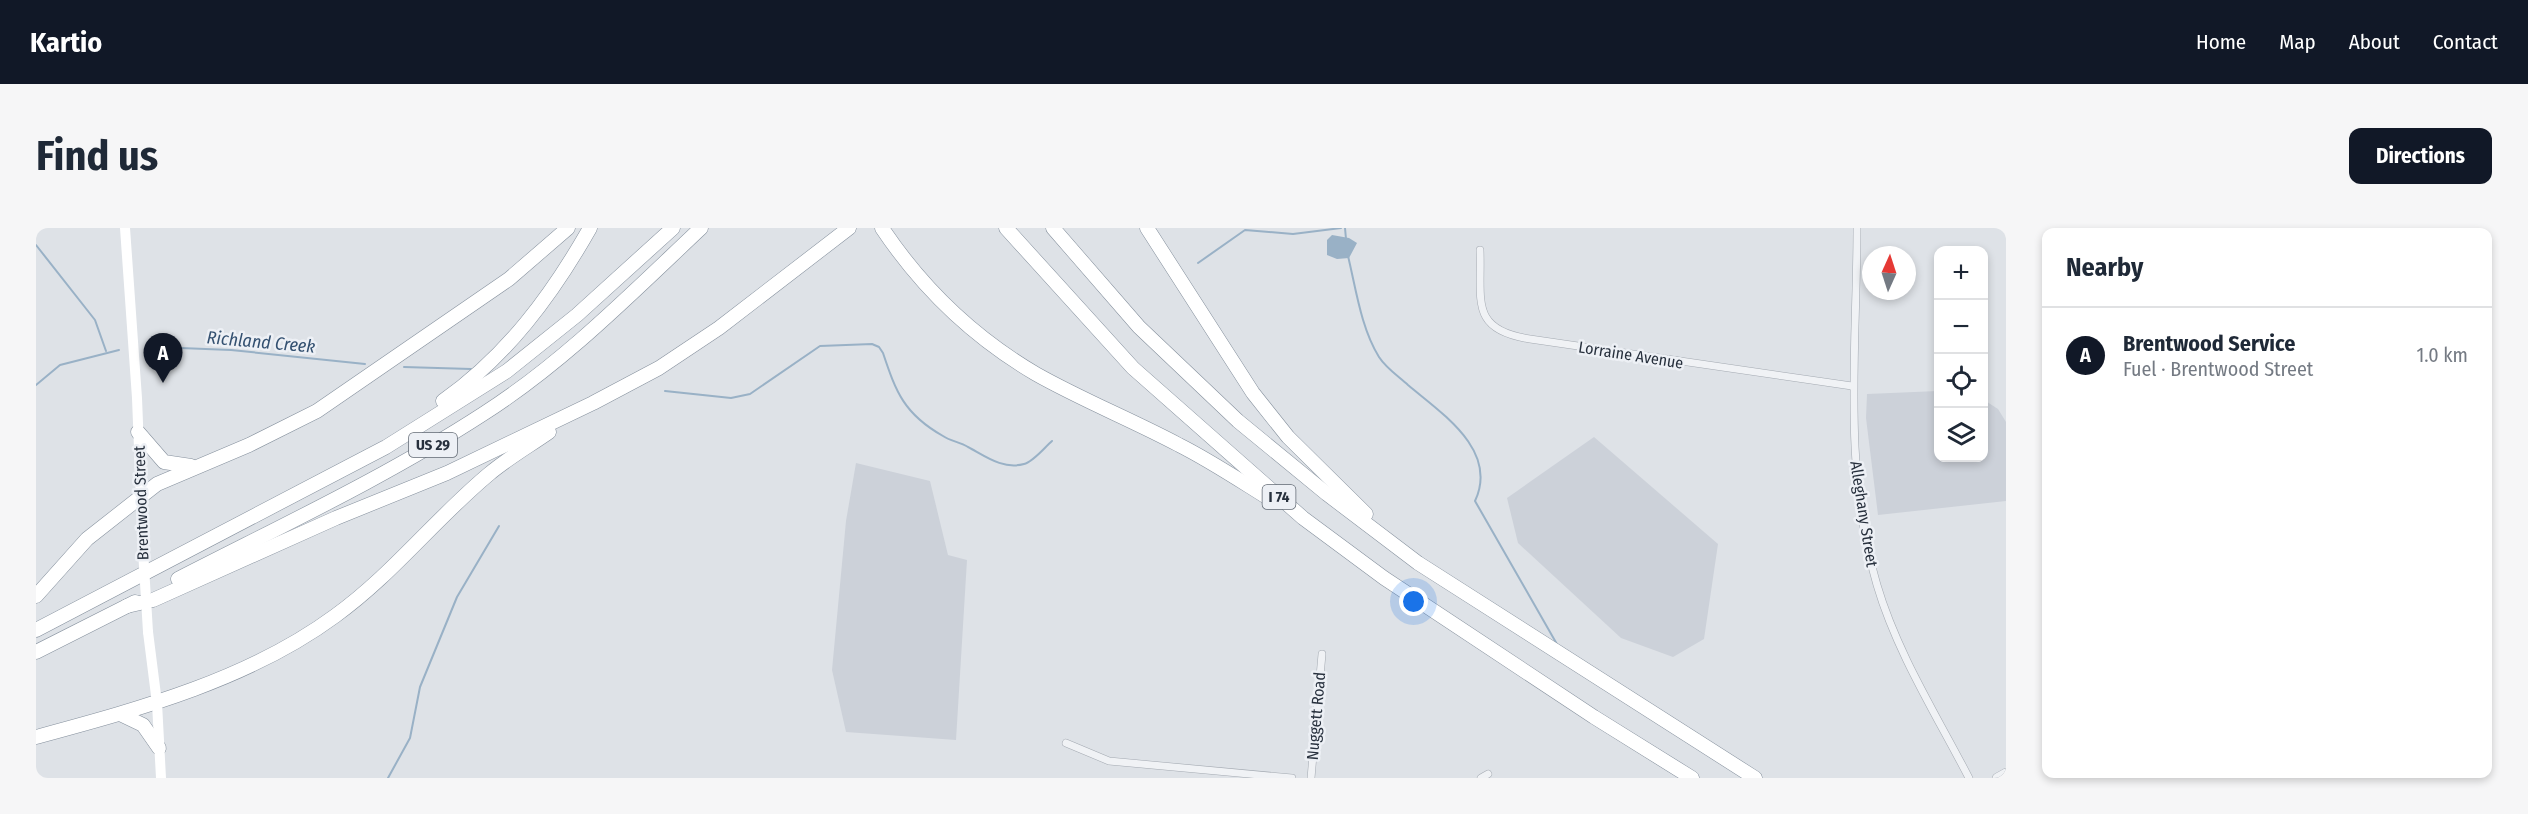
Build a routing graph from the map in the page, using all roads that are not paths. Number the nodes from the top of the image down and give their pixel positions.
1 (125, 228) edge
2 (568, 228) edge
3 (590, 228) edge
4 (673, 228) edge
5 (701, 228) edge
6 (849, 228) edge
7 (882, 228) edge
8 (1006, 228) edge
9 (1053, 228) edge
10 (1147, 228) edge
11 (1857, 228) edge
12 (1480, 250) dead end
13 (1852, 386) junction
14 (593, 403) junction
15 (138, 432) junction
16 (386, 447) junction
17 (196, 466) junction
18 (140, 496) junction
19 (1304, 519) junction
20 (1418, 563) junction
21 (36, 596) edge
22 (127, 606) junction
23 (36, 630) edge
24 (36, 651) edge
25 (1322, 654) dead end
26 (157, 703) junction
27 (120, 714) junction
28 (36, 737) edge
29 (1066, 742) dead end
30 (159, 748) junction
31 (2006, 772) edge
32 (161, 778) edge
33 (1292, 778) edge
34 (1311, 778) edge
35 (1692, 778) edge
36 (1755, 778) edge
37 (1969, 778) edge
38 (1997, 778) edge

1 - 15 main road, Brentwood Street
2 - 17 highway
3 - 16 highway
4 - 16 highway, US 29
5 - 22 highway, US 29
6 - 14 highway
7 - 19 highway
8 - 19 highway, I 74
9 - 20 highway, I 74
10 - 20 highway
11 - 13 street, Alleghany Street
12 - 13 street, Lorraine Avenue
13 - 37 street, Alleghany Street
14 - 22 highway
14 - 26 highway
15 - 17 highway
15 - 18 main road, Brentwood Street
16 - 23 highway, US 29
17 - 18 highway
18 - 21 highway
18 - 26 main road, Brentwood Street, bridge
19 - 35 highway, I 74
20 - 36 highway, I 74
22 - 24 highway, US 29
25 - 34 street, Nuggett Road
26 - 27 highway
26 - 30 main road, Brentwood Street
27 - 28 highway
27 - 30 highway
29 - 33 street
30 - 32 main road, Brentwood Street
31 - 38 street

